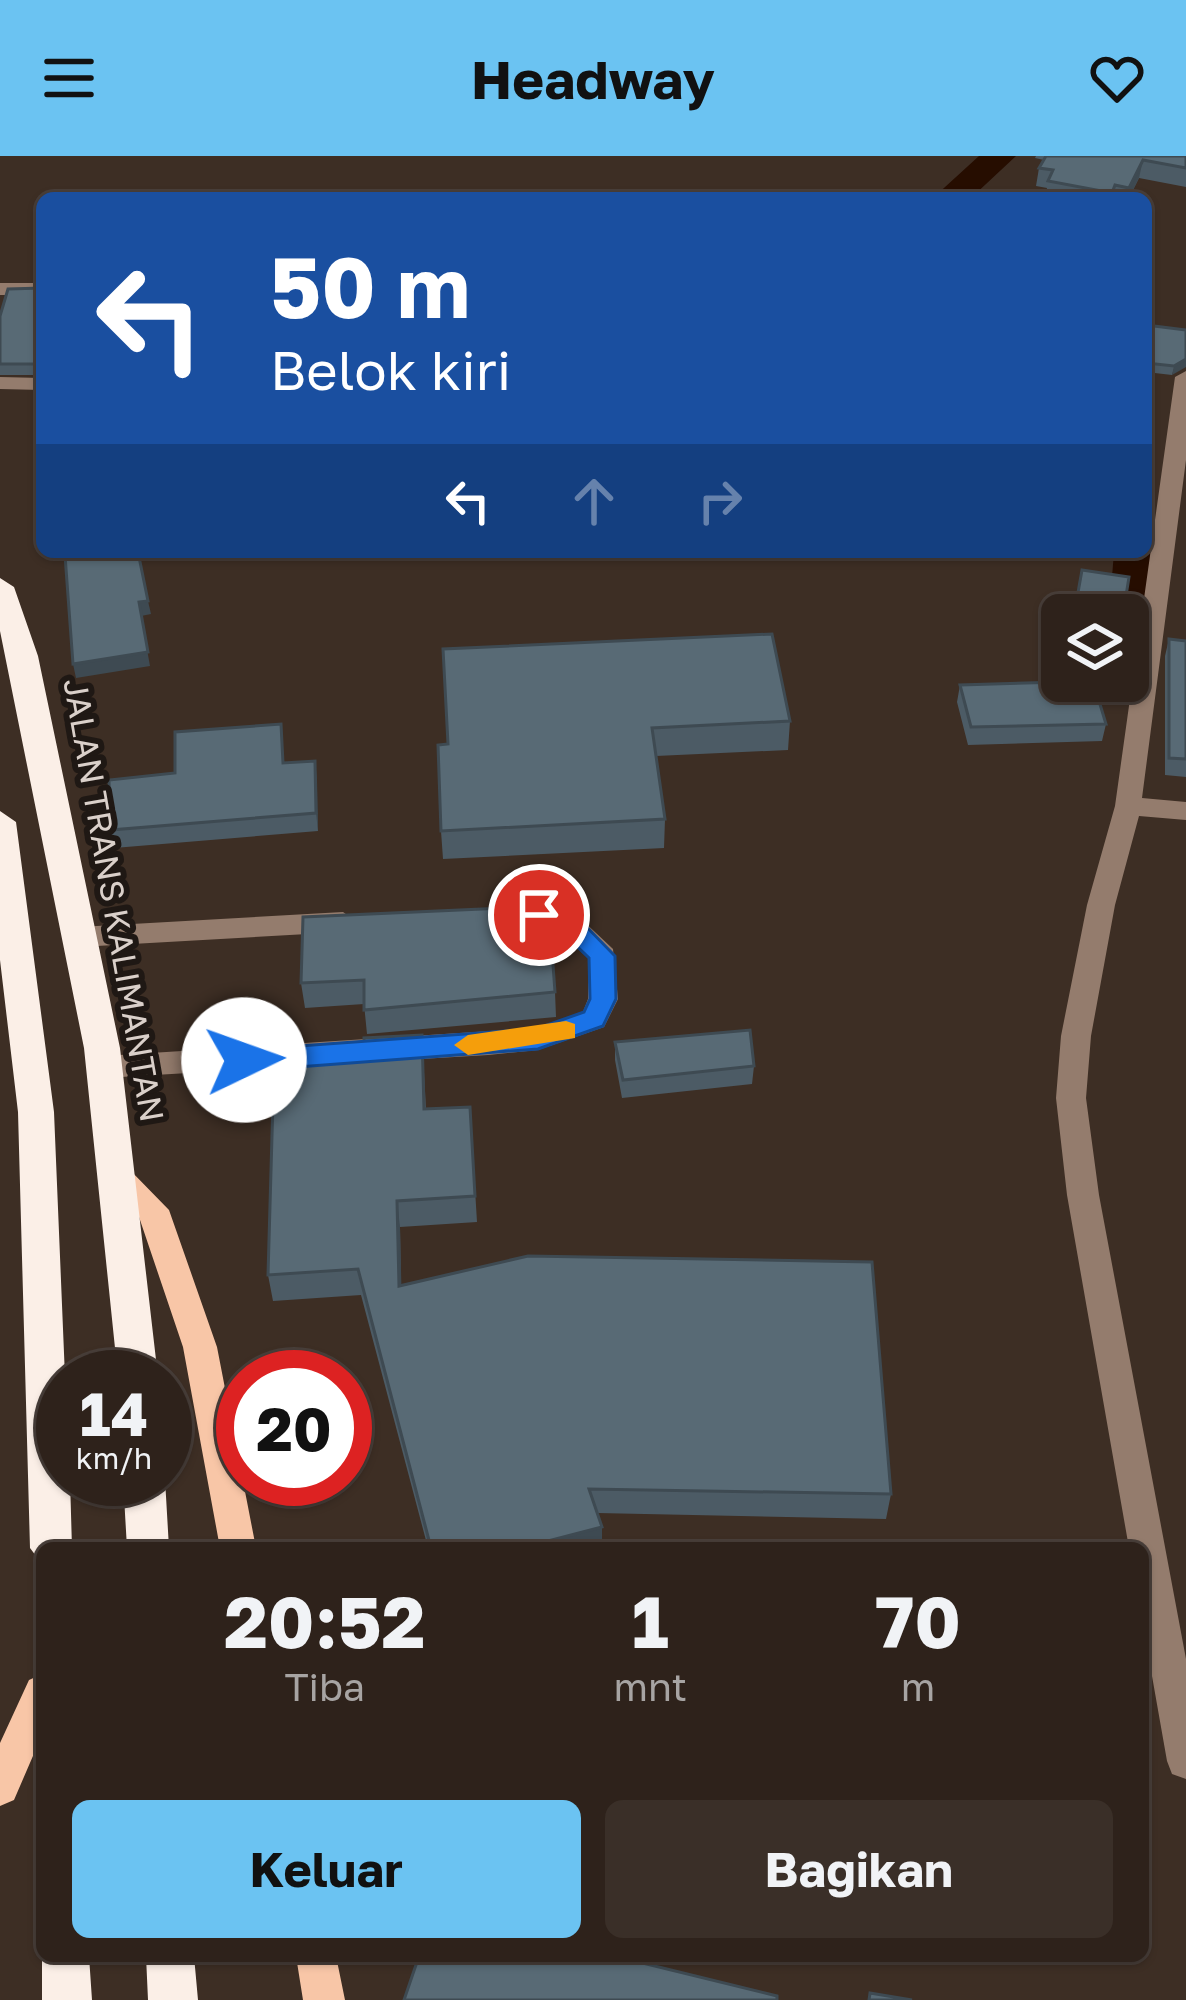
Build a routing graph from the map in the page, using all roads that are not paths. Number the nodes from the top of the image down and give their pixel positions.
1 (36, 289) edge
2 (0, 290) edge
3 (1186, 376) edge
4 (0, 383) edge
5 (36, 384) edge
6 (1152, 554) edge
7 (1152, 558) edge
8 (0, 587) edge
9 (1128, 806) junction
10 (1186, 811) edge
11 (0, 822) edge
12 (476, 913) edge
13 (366, 920) edge
14 (79, 937) junction
15 (104, 1067) junction
16 (117, 1177) junction
17 (136, 1350) edge
18 (146, 1506) edge
19 (51, 1542) edge
20 (148, 1542) edge
21 (237, 1542) edge
22 (1146, 1542) edge
23 (1149, 1558) edge
24 (36, 1706) edge
25 (1186, 1761) edge
26 (0, 1787) edge
27 (65, 1962) edge
28 (170, 1962) edge
29 (317, 1962) edge
30 (67, 2000) edge
31 (172, 2000) edge
32 (324, 2000) edge

1 - 2 street
3 - 6 street
4 - 5 street
7 - 9 street
8 - 14 highway, JALAN TRANS KALIMANTAN
9 - 10 street
9 - 22 street
11 - 19 highway
12 - 15 street
13 - 14 street
14 - 15 highway, JALAN TRANS KALIMANTAN
15 - 16 highway, JALAN TRANS KALIMANTAN
16 - 17 highway, JALAN TRANS KALIMANTAN
16 - 21 main road
18 - 20 highway
23 - 25 street
24 - 26 main road
27 - 30 highway
28 - 31 highway
29 - 32 main road

